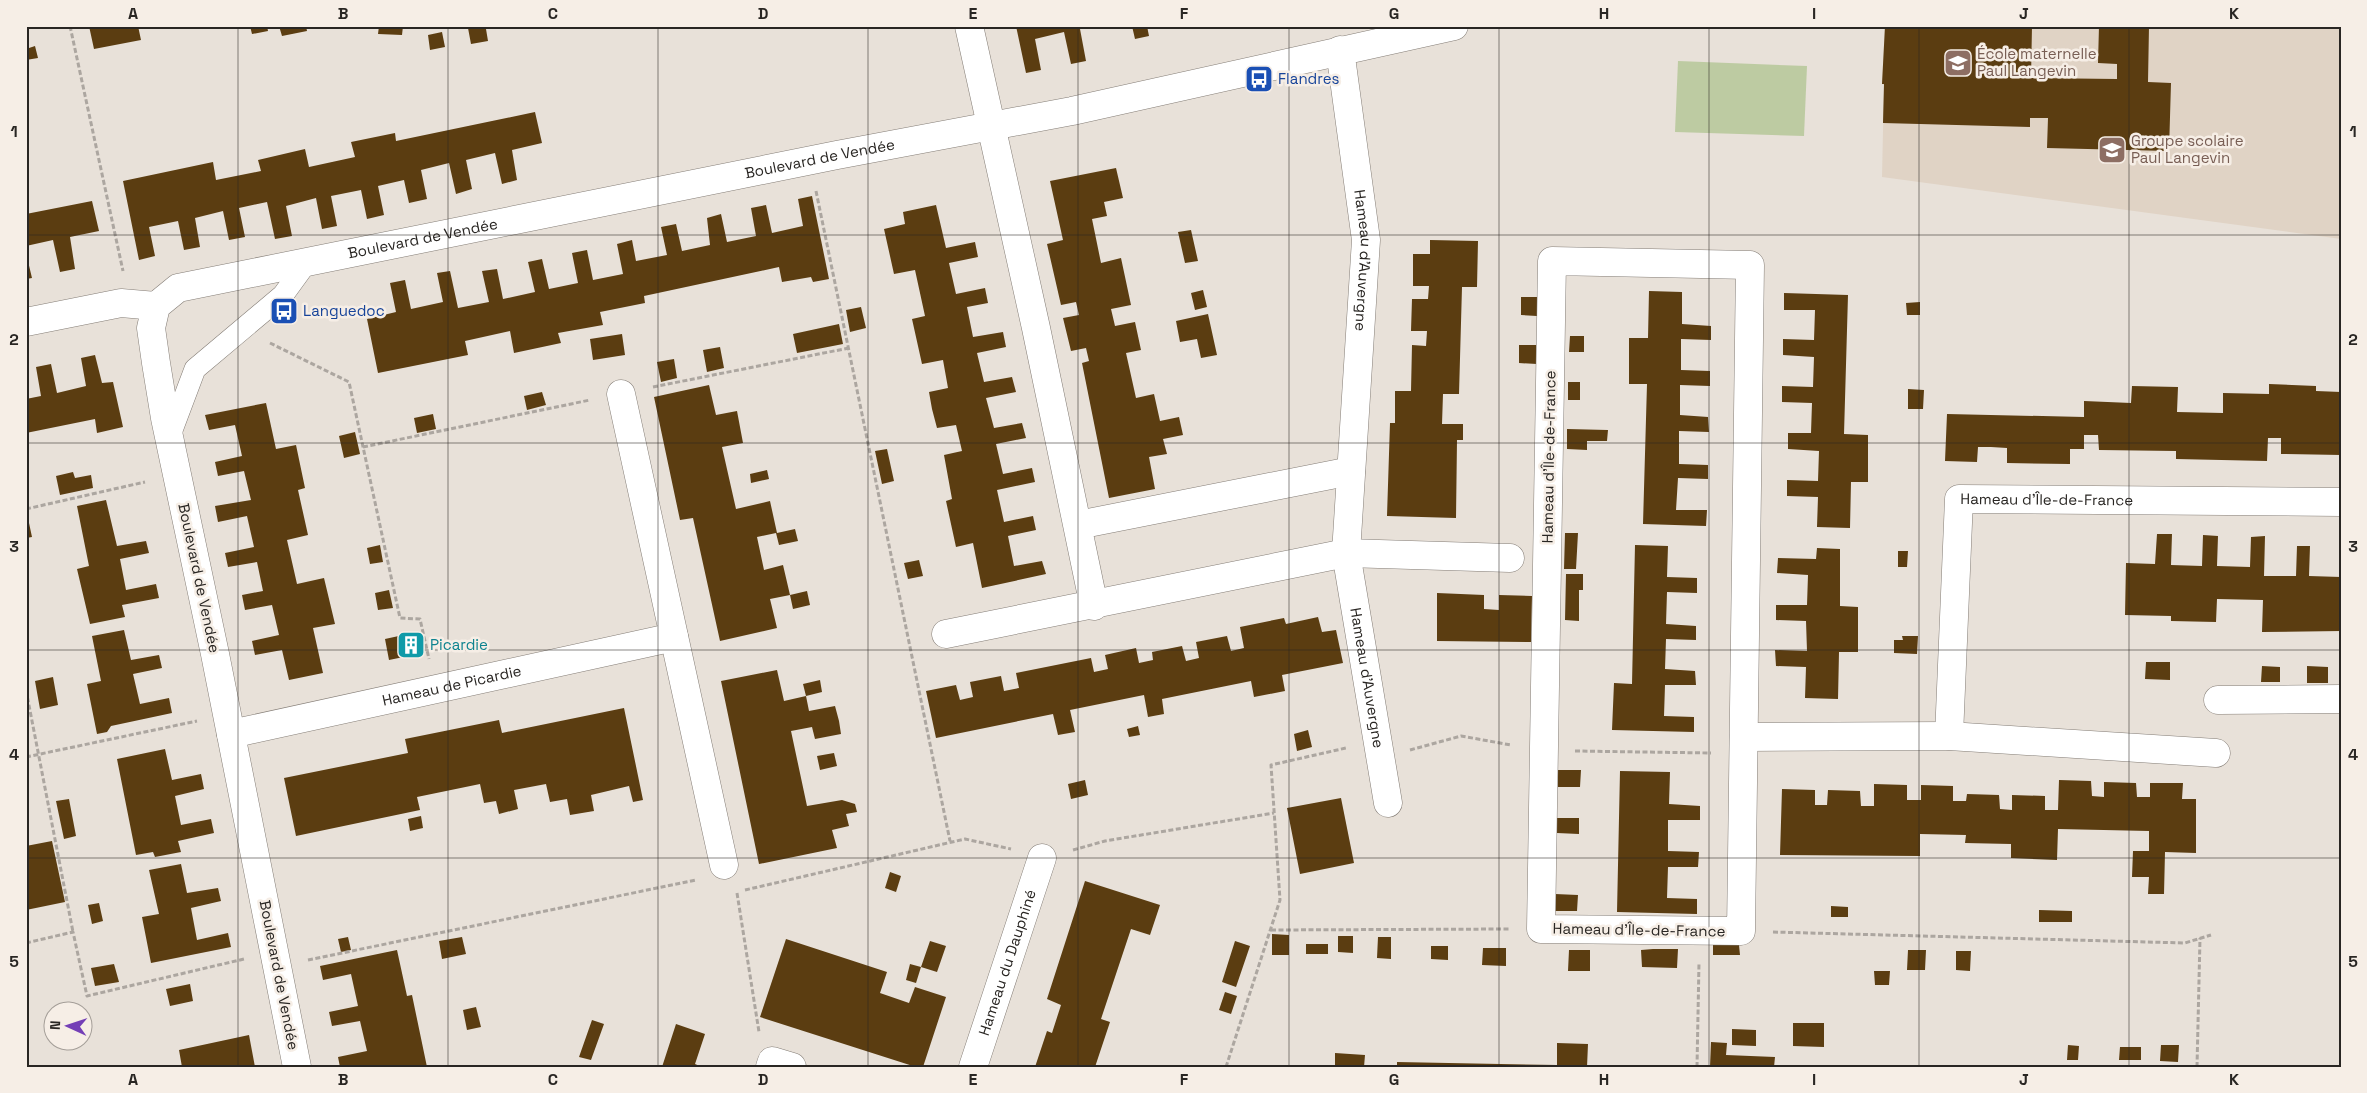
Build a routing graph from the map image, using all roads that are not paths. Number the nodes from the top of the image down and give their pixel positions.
1 (969, 26) edge
2 (1454, 26) edge
3 (1340, 50) junction
4 (990, 126) junction
5 (307, 262) junction
6 (156, 306) junction
7 (26, 322) edge
8 (621, 394) road end
9 (169, 439) junction
10 (1350, 472) junction
11 (2341, 502) edge
12 (1078, 525) junction
13 (1346, 553) junction
14 (1510, 558) dead end
15 (1094, 606) junction
16 (946, 634) dead end
17 (674, 637) junction
18 (2218, 700) dead end
19 (2341, 700) edge
20 (229, 725) junction
21 (1949, 736) junction
22 (1744, 737) junction
23 (2216, 753) dead end
24 (1388, 803) dead end
25 (1042, 858) road end
26 (726, 869) road end
27 (297, 1067) edge
28 (972, 1067) edge

1 - 4 street
2 - 3 street, Boulevard de Vendée
3 - 4 street, Boulevard de Vendée
3 - 10 street, Hameau d'Auvergne
4 - 5 street, Boulevard de Vendée
4 - 12 street
5 - 6 street, Boulevard de Vendée
5 - 9 lane
6 - 7 street
6 - 9 street, Boulevard de Vendée
8 - 17 street
9 - 20 street, Boulevard de Vendée
10 - 12 street
10 - 13 street, Hameau d'Auvergne
11 - 21 street, Hameau d'Île-de-France
12 - 15 street
13 - 14 street
13 - 15 street
13 - 24 street, Hameau d'Auvergne
15 - 16 street
17 - 20 street, Hameau de Picardie
17 - 26 street
18 - 19 street
20 - 27 street, Boulevard de Vendée
21 - 22 street
21 - 23 street
22 - 22 street, Hameau d'Île-de-France
25 - 28 street, Hameau du Dauphiné

